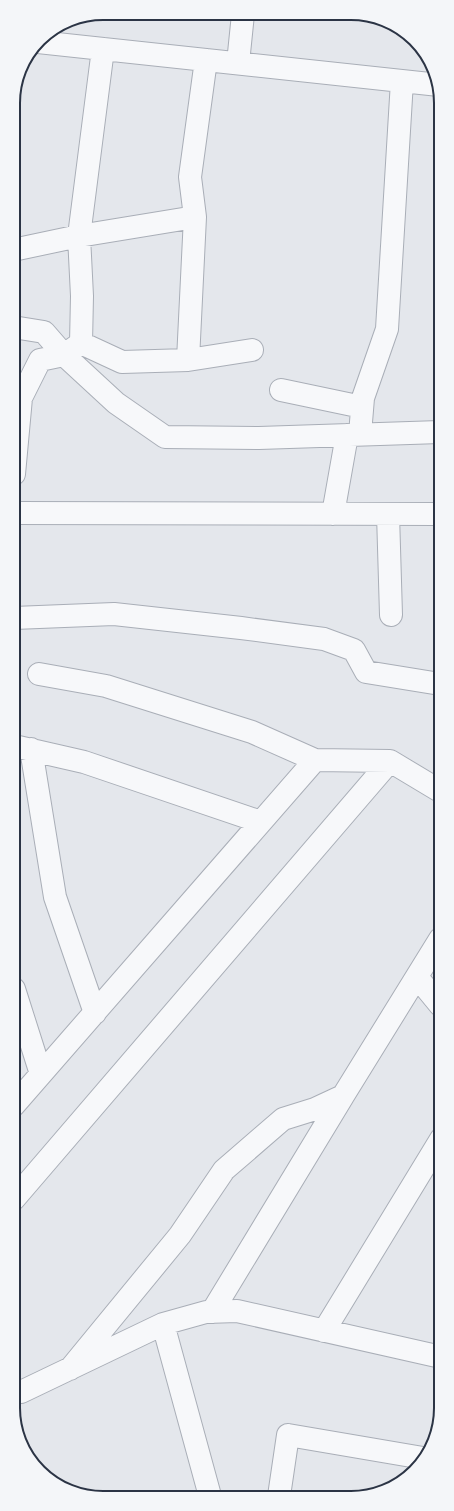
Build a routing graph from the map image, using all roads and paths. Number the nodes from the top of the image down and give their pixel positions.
1 (242, 20) edge
2 (46, 43) edge
3 (103, 49) junction
4 (206, 60) junction
5 (238, 63) junction
6 (402, 81) junction
7 (432, 84) edge
8 (195, 217) junction
9 (79, 236) junction
10 (20, 249) edge
11 (20, 328) edge
12 (72, 349) junction
13 (252, 350) dead end
14 (188, 360) junction
15 (282, 390) dead end
16 (362, 407) junction
17 (20, 409) edge
18 (434, 432) edge
19 (353, 434) junction
20 (20, 513) edge
21 (333, 514) junction
22 (388, 514) junction
23 (434, 514) edge
24 (391, 615) dead end
25 (20, 618) edge
26 (39, 674) dead end
27 (434, 683) edge
28 (22, 747) edge
29 (315, 760) junction
30 (390, 761) junction
31 (434, 787) edge
32 (261, 822) junction
33 (434, 949) edge
34 (417, 977) junction
35 (434, 998) edge
36 (20, 1008) edge
37 (95, 1013) junction
38 (42, 1074) junction
39 (343, 1096) junction
40 (20, 1098) edge
41 (434, 1149) edge
42 (20, 1192) edge
43 (212, 1312) junction
44 (163, 1324) junction
45 (324, 1331) junction
46 (434, 1355) edge
47 (70, 1369) junction
48 (20, 1392) edge
49 (418, 1457) edge
50 (209, 1491) edge
51 (280, 1491) edge

1 - 5 street
2 - 3 street
3 - 4 street
3 - 9 street
4 - 5 street
4 - 8 street
5 - 6 street
6 - 7 street
6 - 16 street
8 - 9 street
8 - 14 street
9 - 10 street
9 - 12 street
11 - 12 street
12 - 14 street
12 - 17 street
12 - 19 street
13 - 14 street
15 - 16 street
16 - 19 street
18 - 19 street
19 - 21 street
20 - 21 street
21 - 22 street
22 - 23 street
22 - 24 street
25 - 27 street
26 - 29 street
28 - 32 street
28 - 37 street
29 - 30 street
29 - 32 street
30 - 31 street
30 - 42 street
32 - 37 street
33 - 34 street
34 - 35 street
34 - 39 street
36 - 38 street
37 - 38 street
38 - 40 street
39 - 43 street
39 - 47 street
41 - 45 street
43 - 44 street
43 - 45 street
44 - 47 street
44 - 50 street
45 - 46 street
47 - 48 street
49 - 51 street

